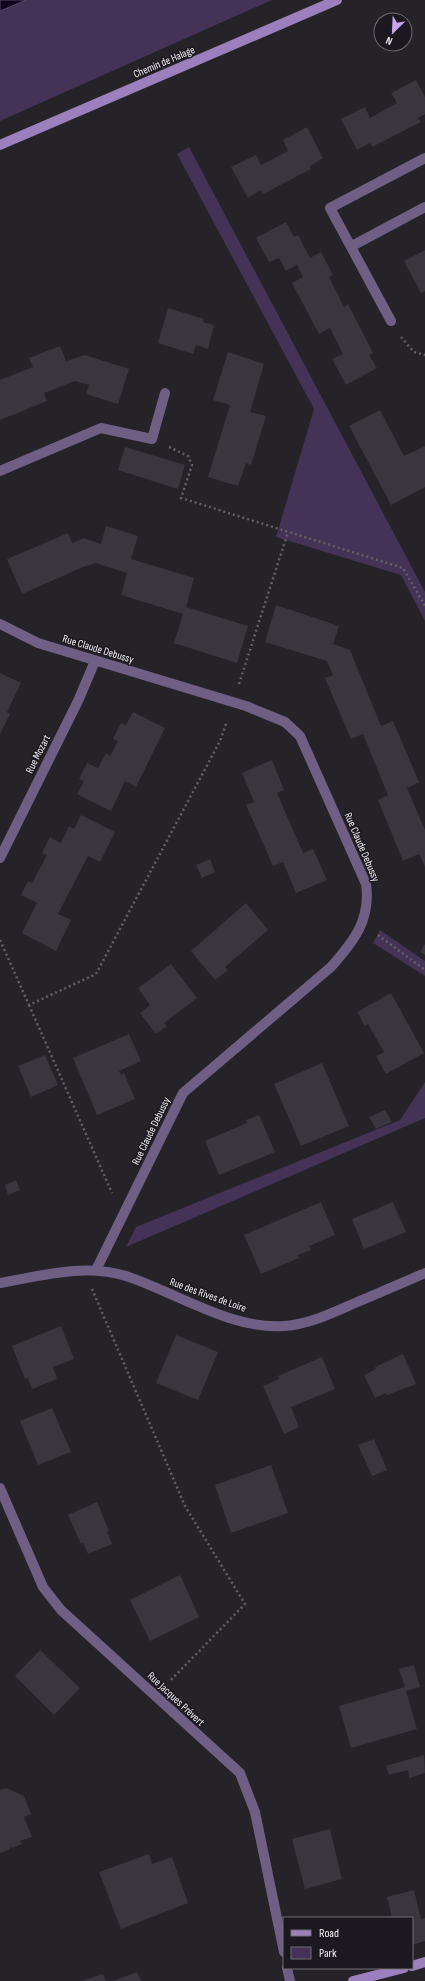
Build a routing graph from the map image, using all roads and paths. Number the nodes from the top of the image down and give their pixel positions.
1 (337, 0) edge
2 (0, 145) edge
3 (425, 158) edge
4 (425, 206) edge
5 (352, 246) junction
6 (391, 322) joint
7 (425, 355) edge
8 (165, 393) dead end
9 (152, 439) junction
10 (0, 471) edge
11 (288, 532) junction
12 (425, 606) edge
13 (0, 624) edge
14 (95, 661) junction
15 (233, 703) junction
16 (0, 858) edge
17 (363, 924) junction
18 (0, 940) edge
19 (425, 970) edge
20 (29, 1005) junction
21 (122, 1216) junction
22 (96, 1270) junction
23 (84, 1271) junction
24 (425, 1273) edge
25 (0, 1283) edge
26 (0, 1488) edge
27 (156, 1696) junction
28 (283, 1947) edge
29 (425, 1962) edge
30 (413, 1966) edge
31 (287, 1969) edge
32 (400, 1969) edge
33 (290, 1981) edge
34 (353, 1981) edge

1 - 2 main road, Chemin de Halage
3 - 5 street
4 - 5 street
5 - 6 street
6 - 7 path
8 - 9 street
9 - 10 street
9 - 11 path
11 - 12 path
11 - 15 path
13 - 14 street, Rue Claude Debussy
14 - 15 street, Rue Claude Debussy
14 - 16 street, Rue Mozart
15 - 17 street, Rue Claude Debussy
15 - 20 path
17 - 19 path
17 - 21 street, Rue Claude Debussy
18 - 20 path
20 - 21 path
21 - 22 street, Rue Claude Debussy
22 - 23 street, Rue des Rives de Loire
22 - 24 street, Rue des Rives de Loire
23 - 25 street, Rue des Rives de Loire
23 - 27 path
26 - 27 street, Rue Jacques Prévert
27 - 28 street, Rue Jacques Prévert
29 - 30 main road
31 - 33 street
32 - 34 main road

